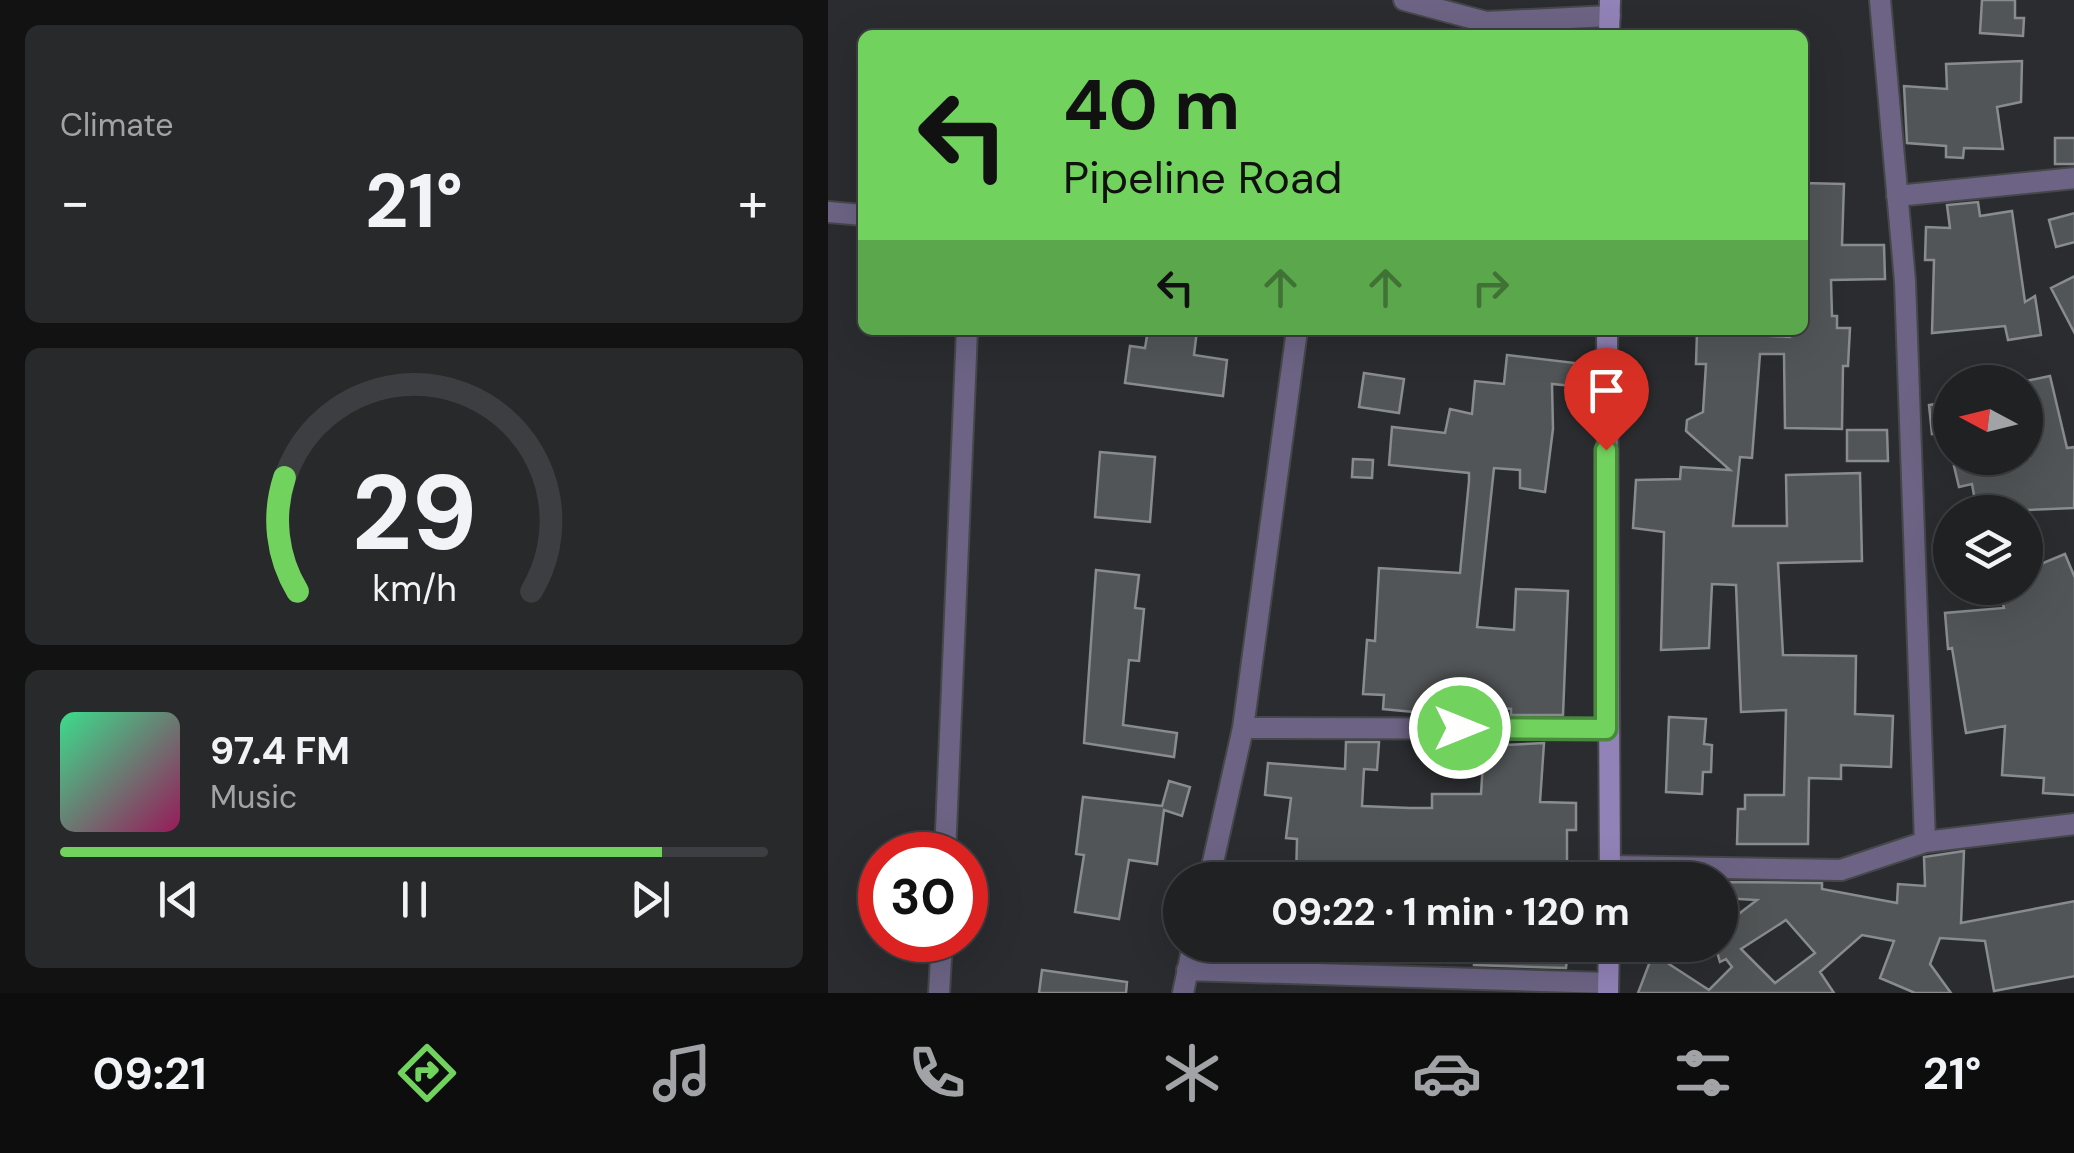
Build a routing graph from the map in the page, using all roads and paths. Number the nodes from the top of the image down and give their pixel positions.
1 (1404, 0) edge
2 (1880, 0) edge
3 (1610, 17) edge
4 (2074, 178) edge
5 (1896, 196) junction
6 (828, 212) edge
7 (858, 215) edge
8 (967, 335) edge
9 (1296, 335) edge
10 (1607, 335) edge
11 (1243, 728) junction
12 (1606, 729) junction
13 (2074, 824) edge
14 (946, 832) edge
15 (1925, 842) junction
16 (1214, 862) edge
17 (1610, 862) edge
18 (1738, 871) edge
19 (941, 962) edge
20 (1189, 962) edge
21 (1608, 962) edge
22 (1187, 970) junction
23 (1608, 988) edge
24 (939, 993) edge
25 (1183, 993) edge

1 - 3 street
2 - 5 street
4 - 5 street
5 - 15 street
6 - 7 street
8 - 14 street
9 - 11 street
10 - 12 street
11 - 12 street
11 - 16 street
12 - 17 street
13 - 15 street
15 - 18 street
19 - 24 street
20 - 22 street
21 - 23 street
22 - 23 street
22 - 25 street

